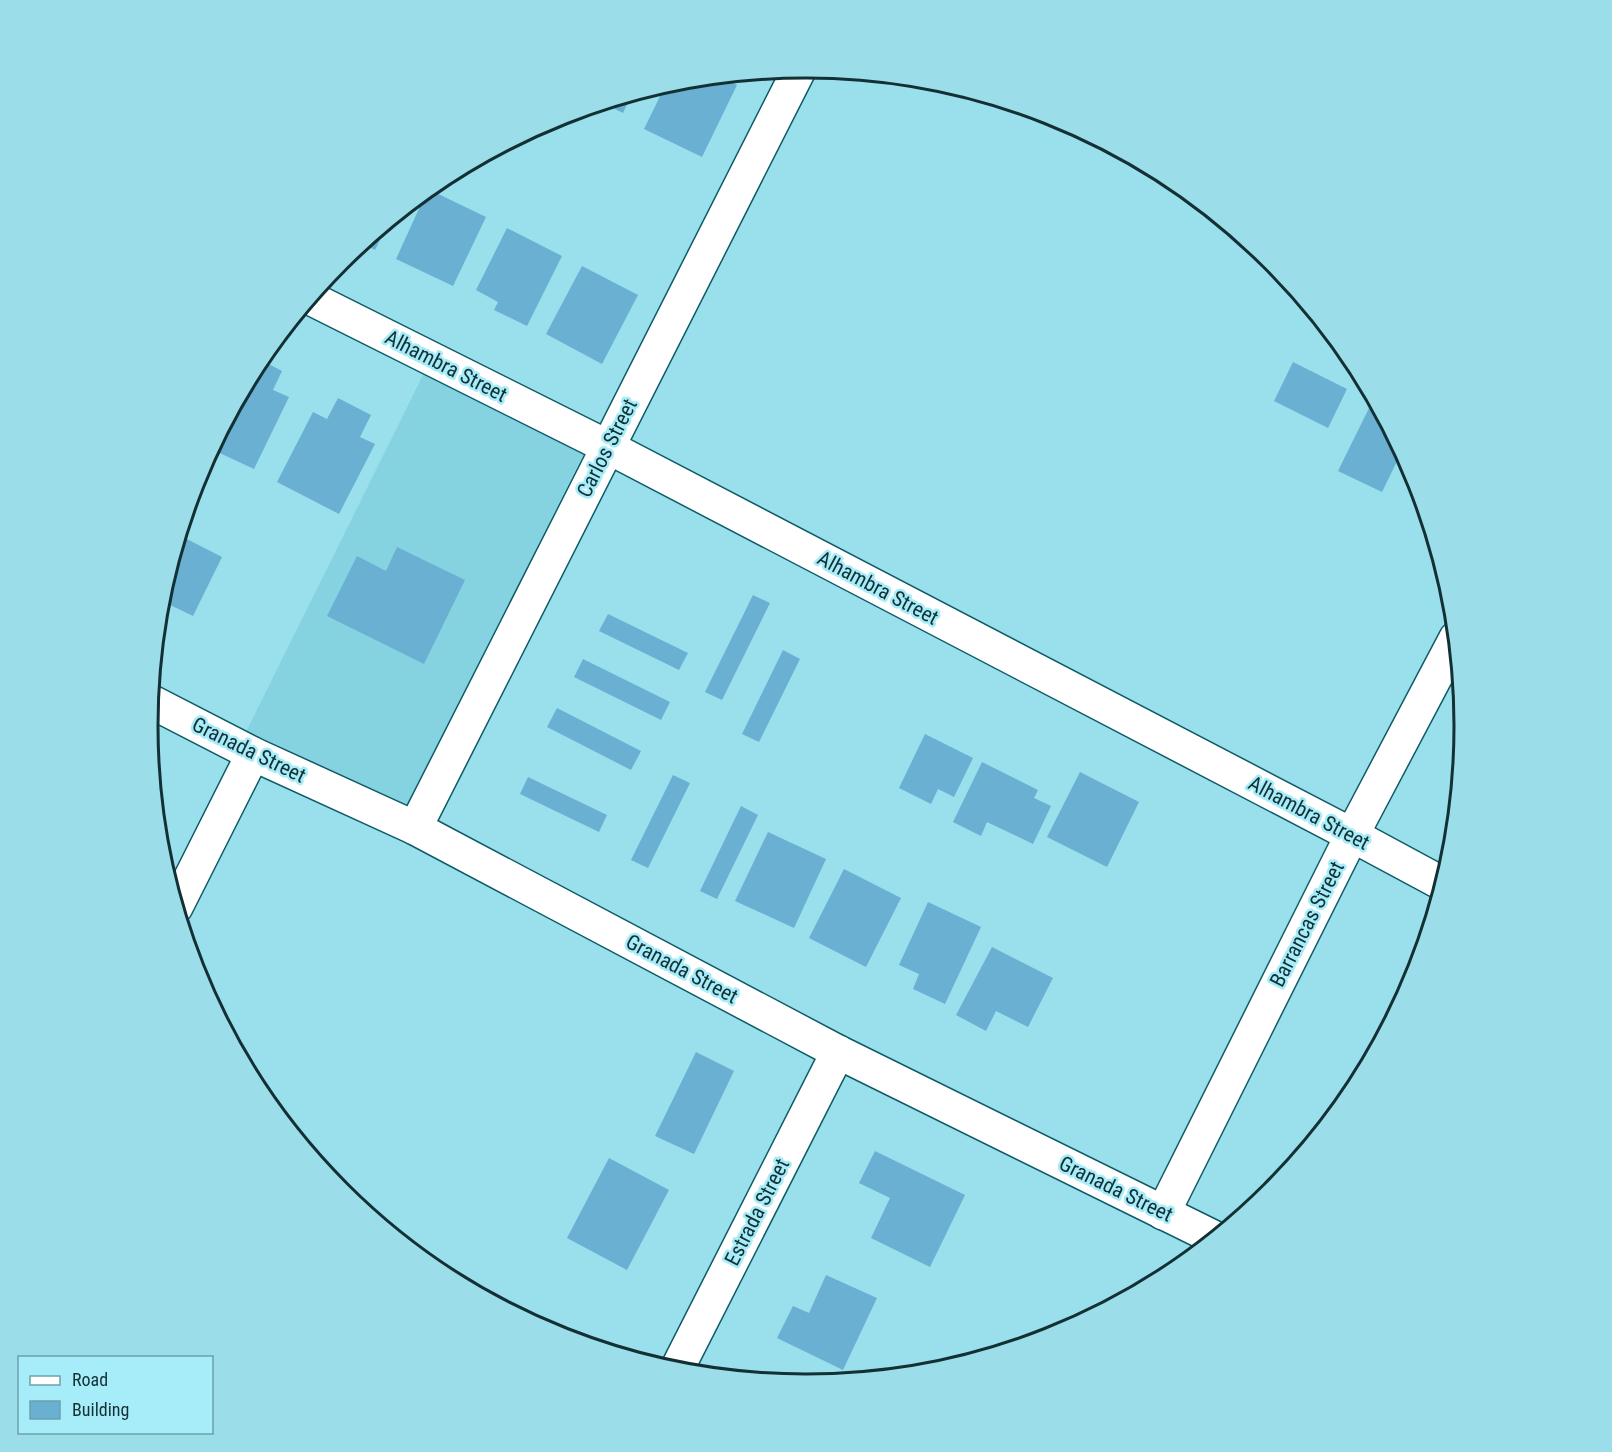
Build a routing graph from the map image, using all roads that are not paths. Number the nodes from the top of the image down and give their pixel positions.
1 (795, 78) edge
2 (317, 301) edge
3 (608, 447) junction
4 (1449, 651) edge
5 (159, 704) edge
6 (254, 754) junction
7 (415, 828) junction
8 (1352, 835) junction
9 (1435, 880) edge
10 (181, 897) edge
11 (838, 1052) junction
12 (1163, 1213) junction
13 (1207, 1234) edge
14 (681, 1362) edge

1 - 3 street, Carlos Street
2 - 3 street, Alhambra Street
3 - 7 street, Carlos Street
3 - 8 street, Alhambra Street
4 - 8 street, Barrancas Street
5 - 6 street, Granada Street
6 - 7 street, Granada Street
6 - 10 street
7 - 11 street, Granada Street
8 - 9 street, Alhambra Street
8 - 12 street, Barrancas Street
11 - 12 street, Granada Street
11 - 14 street, Estrada Street
12 - 13 street, Granada Street

